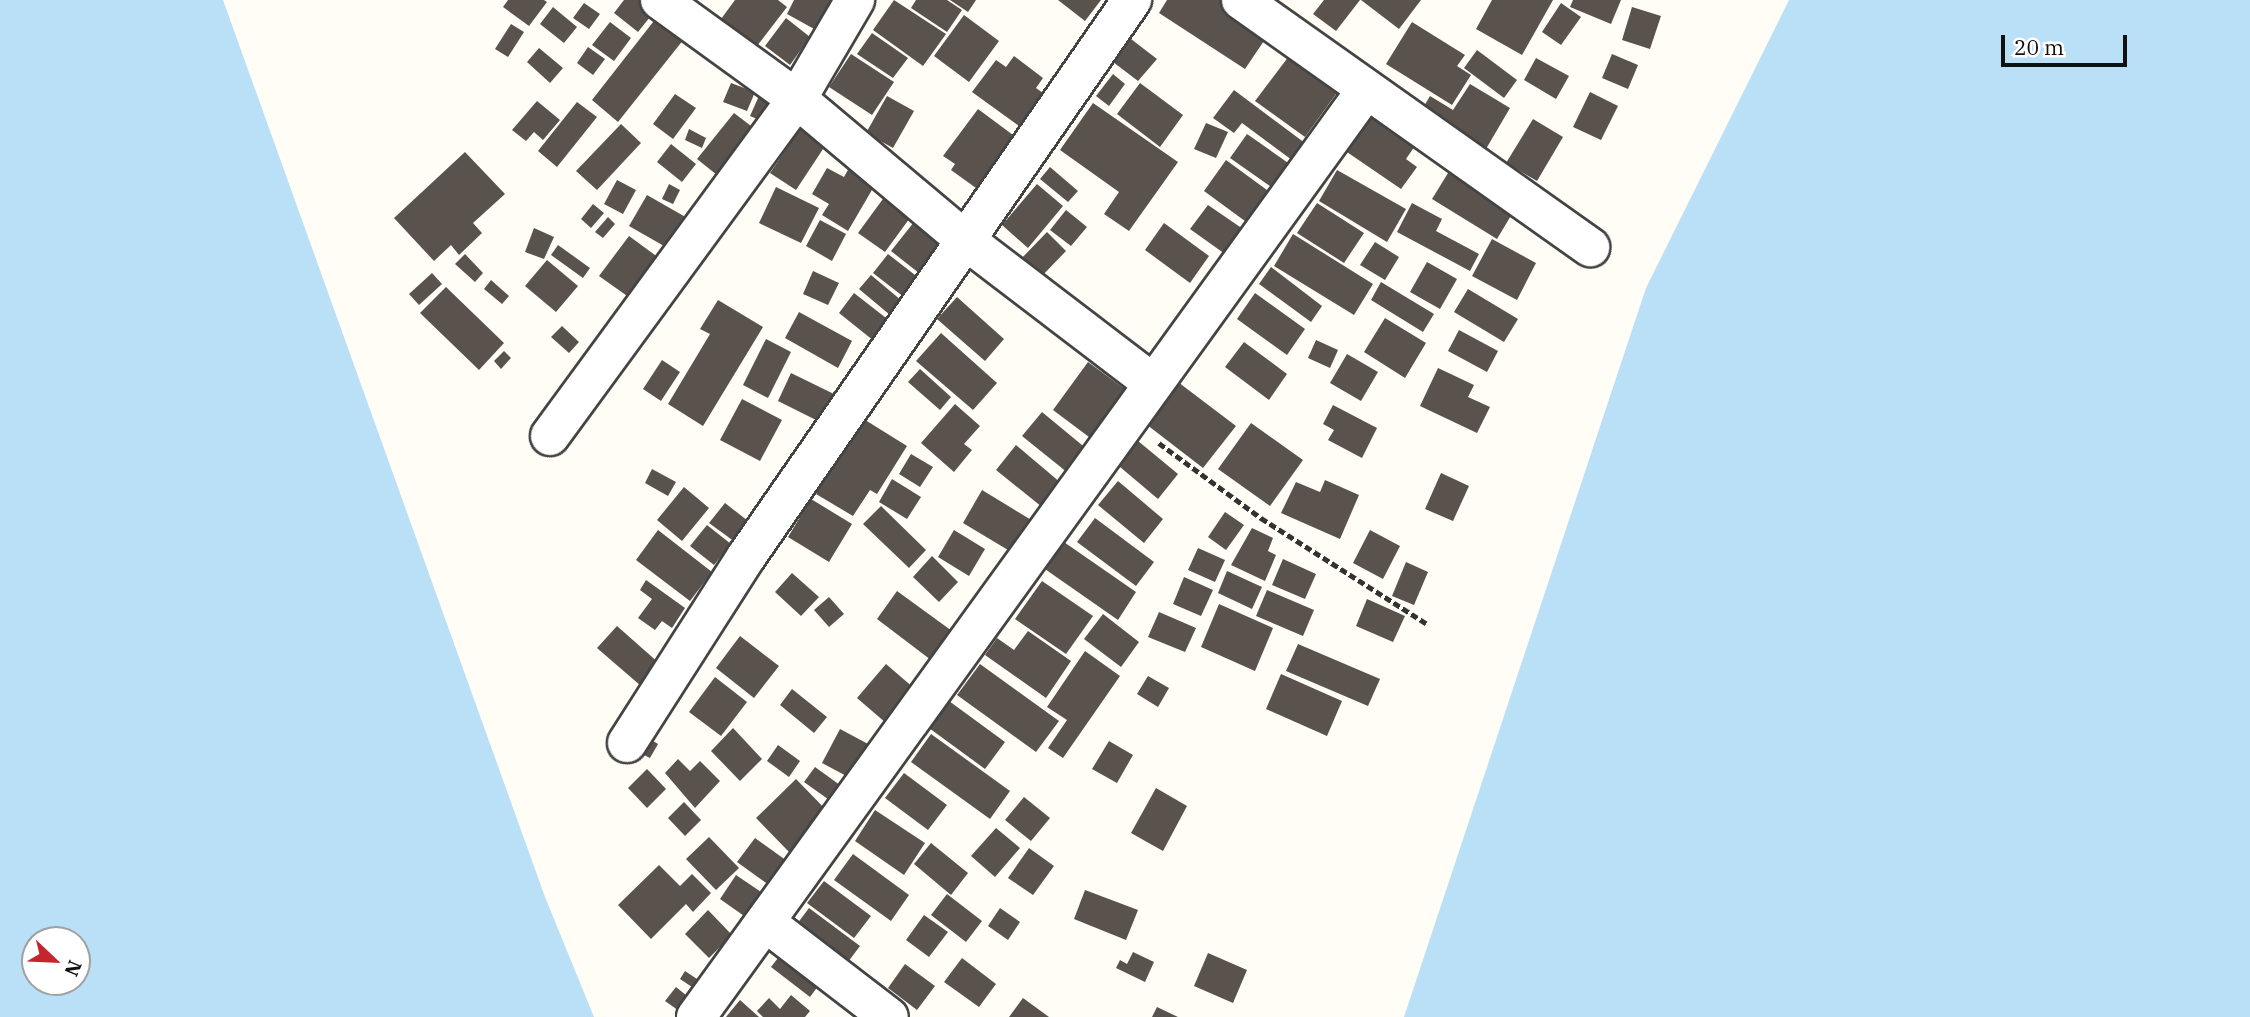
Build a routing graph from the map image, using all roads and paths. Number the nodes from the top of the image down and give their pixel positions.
1 (660, 0) edge
2 (855, 0) edge
3 (1132, 0) edge
4 (1241, 0) edge
5 (1366, 90) junction
6 (797, 99) junction
7 (965, 240) junction
8 (1590, 247) dead end
9 (1153, 383) junction
10 (1128, 420) junction
11 (551, 436) dead end
12 (1426, 623) dead end
13 (627, 743) dead end
14 (765, 922) junction
15 (696, 1017) edge
16 (889, 1017) edge

1 - 6 street
2 - 6 street
3 - 7 street
4 - 5 street
5 - 8 street
5 - 9 street
6 - 7 street
6 - 11 street
7 - 9 street
7 - 13 street
9 - 10 street
10 - 12 path
10 - 14 street
14 - 15 street
14 - 16 street

